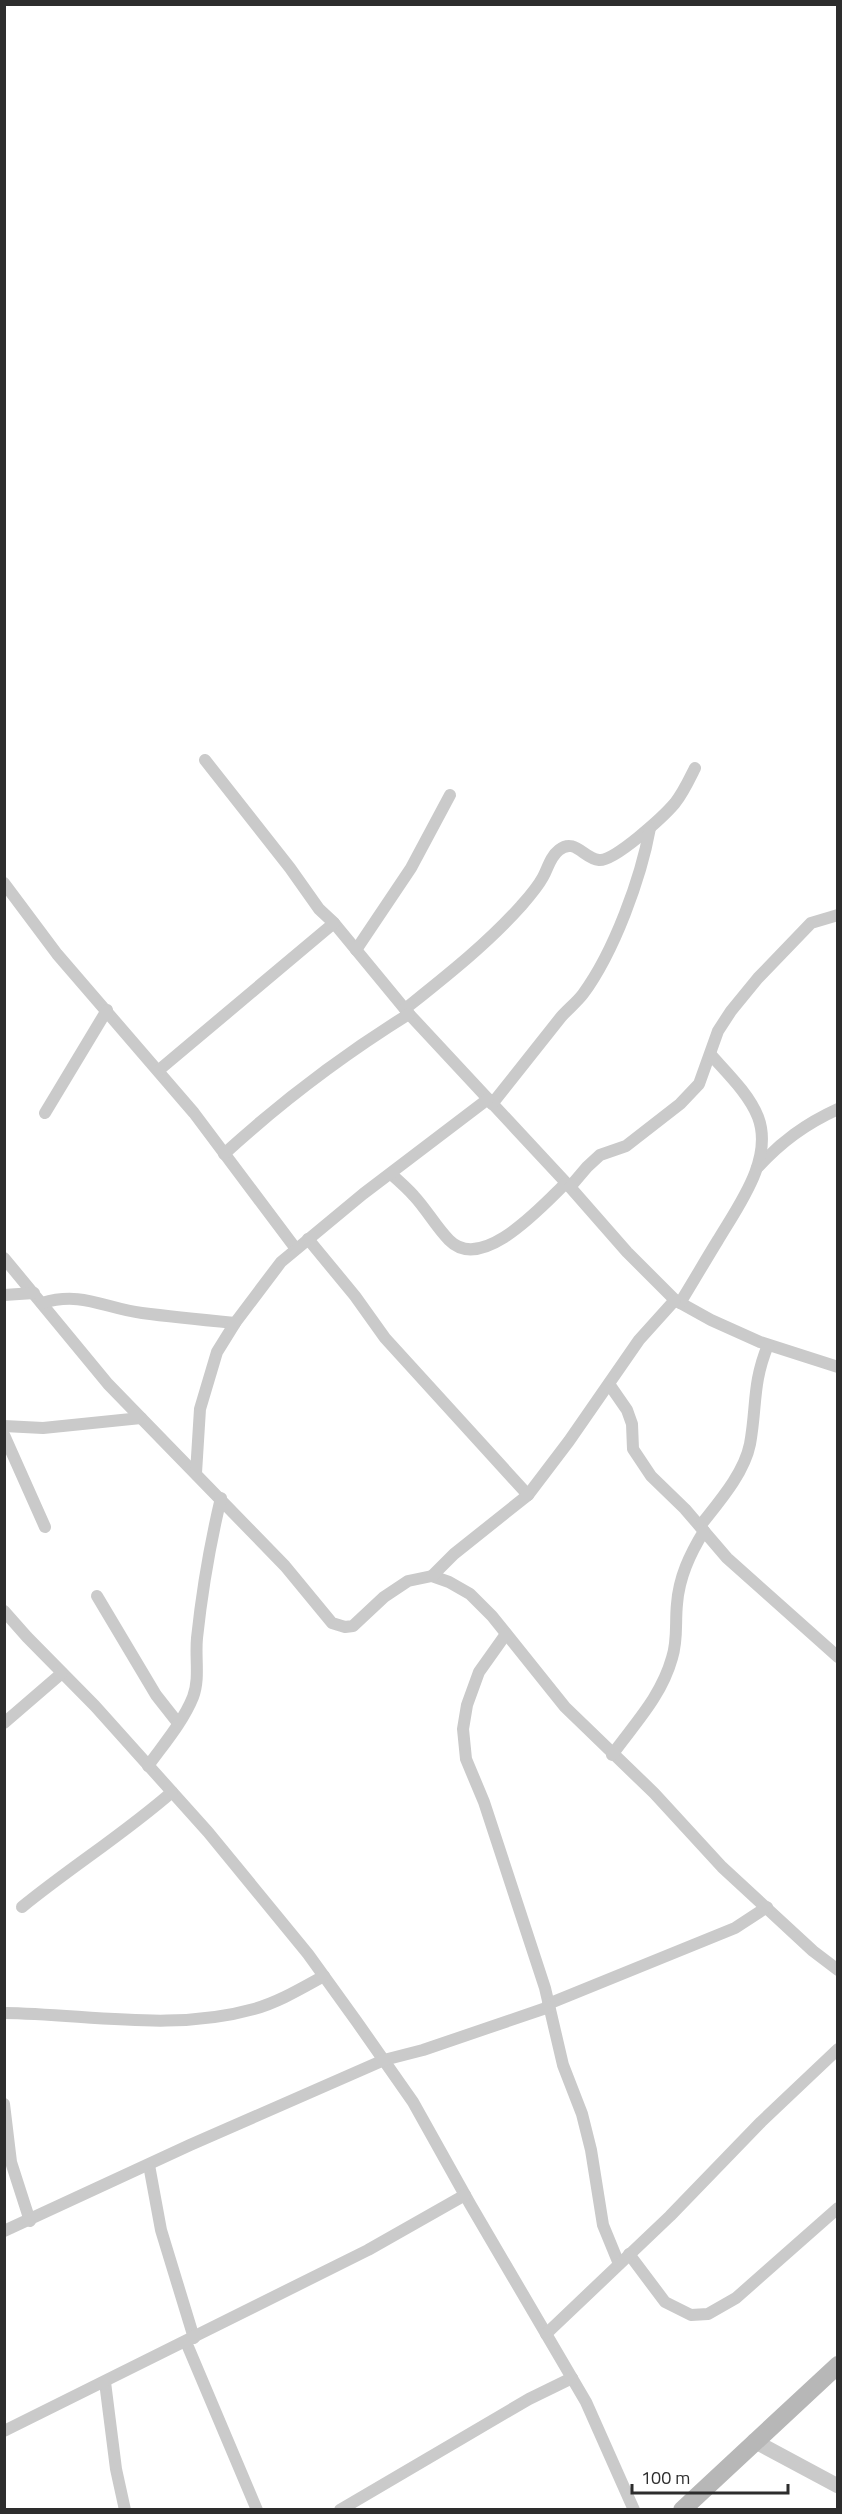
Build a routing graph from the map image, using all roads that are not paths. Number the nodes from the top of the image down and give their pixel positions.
1 (206, 760) dead end
2 (695, 768) dead end
3 (450, 795) dead end
4 (650, 828) junction
5 (4, 883) edge
6 (837, 915) edge
7 (334, 923) junction
8 (356, 950) junction
9 (107, 1010) junction
10 (407, 1012) junction
11 (711, 1055) junction
12 (159, 1070) junction
13 (490, 1102) junction
14 (837, 1109) edge
15 (45, 1113) dead end
16 (224, 1154) junction
17 (757, 1168) junction
18 (391, 1174) junction
19 (568, 1185) junction
20 (308, 1239) junction
21 (296, 1250) junction
22 (4, 1258) edge
23 (4, 1295) edge
24 (38, 1298) junction
25 (677, 1301) junction
26 (235, 1323) junction
27 (768, 1345) junction
28 (837, 1367) edge
29 (609, 1384) junction
30 (141, 1418) junction
31 (4, 1426) edge
32 (4, 1435) edge
33 (196, 1473) junction
34 (528, 1495) junction
35 (221, 1498) junction
36 (45, 1527) dead end
37 (702, 1529) junction
38 (432, 1576) junction
39 (97, 1596) dead end
40 (4, 1611) edge
41 (506, 1634) junction
42 (837, 1657) edge
43 (62, 1673) junction
44 (4, 1723) edge
45 (178, 1723) junction
46 (612, 1755) junction
47 (148, 1766) junction
48 (172, 1792) junction
49 (22, 1907) dead end
50 (767, 1907) junction
51 (837, 1970) edge
52 (324, 1977) junction
53 (549, 2006) junction
54 (4, 2013) edge
55 (837, 2049) edge
56 (384, 2060) junction
57 (4, 2104) edge
58 (149, 2165) junction
59 (465, 2195) junction
60 (837, 2208) edge
61 (30, 2221) junction
62 (4, 2231) edge
63 (629, 2254) junction
64 (619, 2264) junction
65 (546, 2334) junction
66 (190, 2340) junction
67 (837, 2365) edge
68 (572, 2378) junction
69 (105, 2382) junction
70 (4, 2431) edge
71 (754, 2441) junction
72 (837, 2486) edge
73 (125, 2510) edge
74 (257, 2510) edge
75 (339, 2510) edge
76 (634, 2510) edge
77 (681, 2510) edge

1 - 7 street
2 - 4 street
3 - 8 street
4 - 10 street
4 - 13 street
5 - 9 street
6 - 11 street
7 - 8 street
7 - 12 street
8 - 10 street
9 - 12 street
9 - 15 street
10 - 13 street
10 - 16 street
11 - 17 street
11 - 19 street
12 - 16 street
13 - 18 street
13 - 19 street
14 - 17 street
16 - 21 street
17 - 25 street
18 - 19 street
18 - 20 street
19 - 25 street
20 - 21 street
20 - 34 street
21 - 26 street
22 - 24 street
23 - 24 street
24 - 26 street
24 - 30 street
25 - 27 street
25 - 29 street
26 - 33 street
27 - 28 street
27 - 37 street
29 - 34 street
29 - 37 street
30 - 31 street
30 - 33 street
32 - 36 street
33 - 35 street
34 - 38 street
35 - 38 street
35 - 45 street
37 - 42 street
37 - 46 street
38 - 41 street
39 - 45 street
40 - 43 street
41 - 46 street
41 - 53 street
43 - 44 street
43 - 47 street
45 - 47 street
46 - 50 street
47 - 48 street
48 - 49 street
48 - 52 street
50 - 51 street
50 - 53 street
52 - 54 street
52 - 56 street
53 - 56 street
53 - 64 street
55 - 63 street
56 - 58 street
56 - 59 street
57 - 61 street
58 - 61 street
58 - 66 street
59 - 65 street
59 - 66 street
60 - 63 street
61 - 62 street
63 - 64 street
64 - 65 street
65 - 68 street
66 - 69 street
66 - 74 street
67 - 71 main road
68 - 75 street
68 - 76 street
69 - 70 street
69 - 73 street
71 - 72 street
71 - 77 main road

